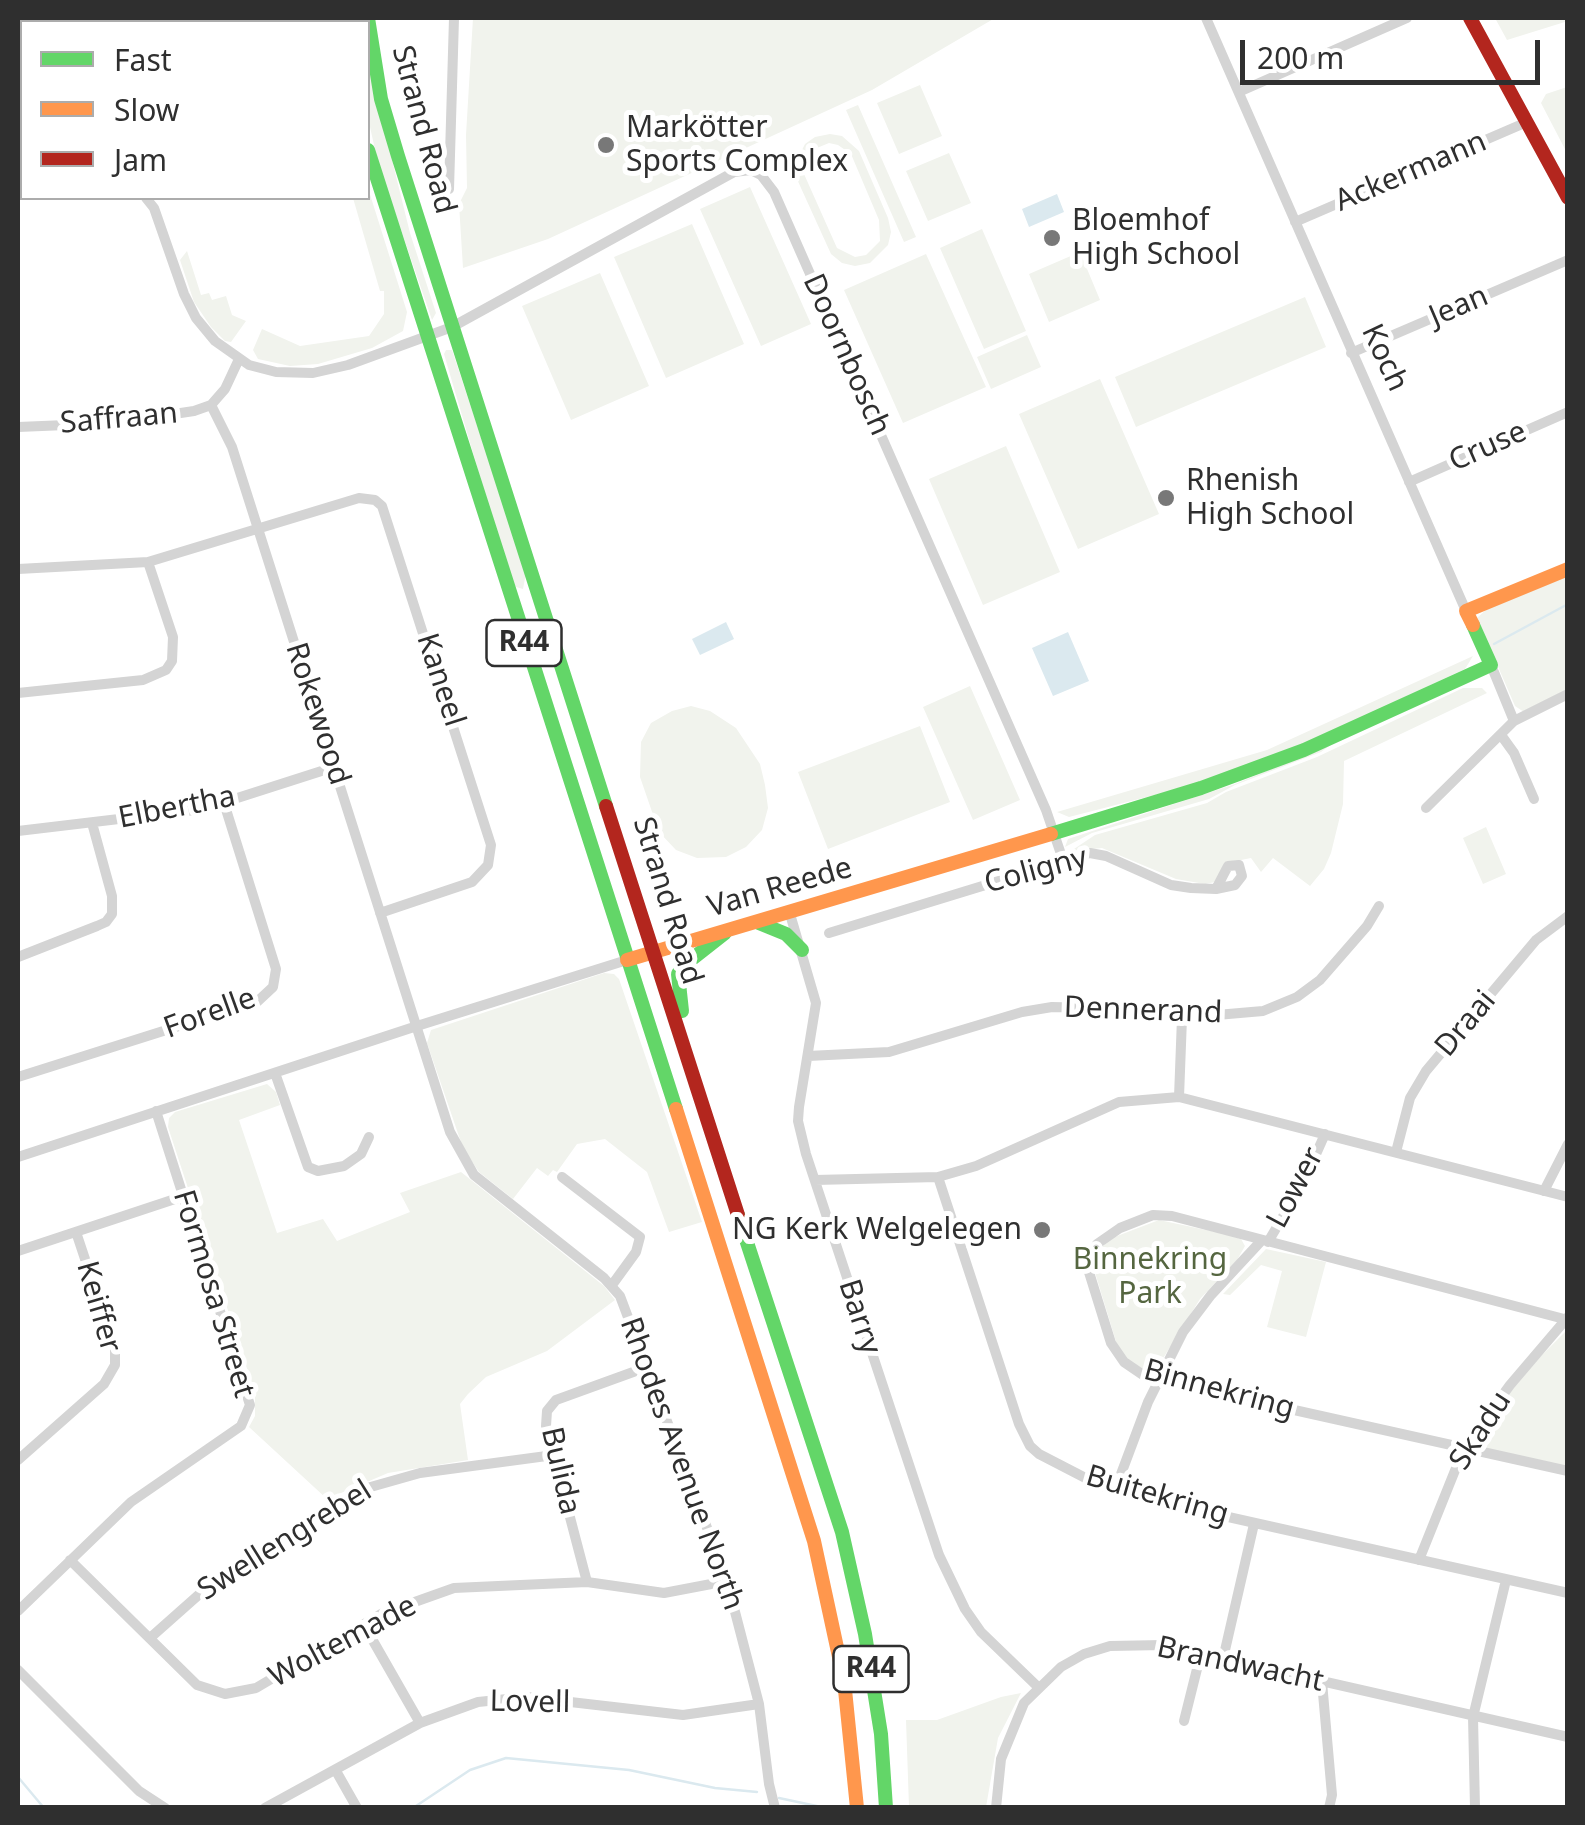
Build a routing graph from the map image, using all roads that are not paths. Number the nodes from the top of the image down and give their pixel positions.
1 (454, 18) edge
2 (1206, 18) edge
3 (1407, 18) edge
4 (1475, 22) edge
5 (370, 30) edge
6 (1241, 91) junction
7 (1527, 122) junction
8 (370, 156) edge
9 (449, 189) dead end
10 (1568, 198) edge
11 (148, 200) edge
12 (1295, 222) junction
13 (1568, 260) edge
14 (452, 327) junction
15 (426, 338) junction
16 (1351, 353) junction
17 (239, 360) junction
18 (211, 405) junction
19 (1568, 412) edge
20 (18, 427) edge
21 (1409, 482) junction
22 (259, 530) junction
23 (148, 562) junction
24 (18, 569) edge
25 (1568, 569) edge
26 (1466, 611) junction
27 (1491, 666) junction
28 (18, 693) edge
29 (1568, 694) edge
30 (1514, 721) junction
31 (1501, 735) junction
32 (334, 766) junction
33 (1534, 799) dead end
34 (224, 802) junction
35 (1426, 808) dead end
36 (92, 823) junction
37 (18, 831) edge
38 (1054, 832) junction
39 (1064, 860) junction
40 (1216, 889) junction
41 (1379, 906) dead end
42 (380, 913) junction
43 (790, 914) junction
44 (1568, 916) edge
45 (758, 923) junction
46 (725, 933) junction
47 (829, 933) dead end
48 (802, 950) junction
49 (654, 952) junction
50 (18, 956) edge
51 (627, 960) junction
52 (1182, 1018) junction
53 (416, 1026) junction
54 (684, 1052) junction
55 (808, 1056) junction
56 (274, 1073) junction
57 (18, 1077) edge
58 (1179, 1098) junction
59 (156, 1112) junction
60 (1324, 1134) junction
61 (369, 1138) dead end
62 (1568, 1144) edge
63 (1396, 1152) junction
64 (18, 1157) edge
65 (562, 1177) dead end
66 (938, 1177) junction
67 (815, 1180) junction
68 (1544, 1191) junction
69 (184, 1196) junction
70 (1568, 1197) edge
71 (76, 1232) junction
72 (1265, 1241) junction
73 (18, 1250) edge
74 (612, 1285) junction
75 (1567, 1319) edge
76 (648, 1367) junction
77 (1158, 1380) junction
78 (1464, 1448) junction
79 (554, 1455) junction
80 (18, 1460) edge
81 (1568, 1472) edge
82 (1115, 1490) junction
83 (1254, 1524) junction
84 (70, 1560) junction
85 (1419, 1560) junction
86 (1506, 1580) junction
87 (727, 1581) junction
88 (587, 1582) junction
89 (1568, 1593) edge
90 (18, 1611) edge
91 (364, 1625) junction
92 (150, 1638) junction
93 (1201, 1653) junction
94 (1223, 1659) junction
95 (18, 1670) edge
96 (1322, 1682) junction
97 (1038, 1687) junction
98 (759, 1704) junction
99 (1473, 1717) junction
100 (1184, 1721) dead end
101 (420, 1724) junction
102 (1568, 1737) edge
103 (336, 1771) junction
104 (996, 1801) edge
105 (774, 1804) edge
106 (165, 1808) edge
107 (265, 1808) edge
108 (357, 1808) edge
109 (857, 1808) edge
110 (886, 1808) edge
111 (1329, 1808) edge
112 (1475, 1808) edge

1 - 9 street
2 - 6 street, Koch
3 - 6 street
4 - 7 main road
5 - 14 main road, Strand Road / R44
6 - 12 street, Koch
7 - 10 main road
7 - 12 street, Ackermann
8 - 15 main road, Strand Road / R44
11 - 17 street
12 - 16 street, Koch
13 - 16 street, Jean
14 - 15 street
14 - 38 street, Doornbosch
14 - 49 main road, Strand Road / R44
15 - 17 street
15 - 51 main road, Strand Road / R44
16 - 21 street, Koch
17 - 18 street, Saffraan
18 - 20 street, Saffraan
18 - 22 street, Rokewood
19 - 21 street, Cruse
21 - 26 street, Koch
22 - 23 street
22 - 32 street, Rokewood
22 - 42 street, Kaneel
23 - 24 street
23 - 28 street
25 - 26 main road
26 - 27 main road, Koch
27 - 30 street, Koch
27 - 38 main road, Van Reede
29 - 30 street
30 - 31 street
31 - 33 street
31 - 35 street
32 - 34 street, Elbertha
32 - 42 street, Rokewood
34 - 36 street, Elbertha
34 - 57 street, Forelle
36 - 37 street, Elbertha
36 - 50 street
38 - 39 street, Doornbosch
38 - 43 main road, Van Reede
39 - 40 street, Coligny
39 - 47 street, Coligny
40 - 40 street, Coligny
41 - 52 street, Dennerand
42 - 53 street, Rokewood
43 - 45 main road, Van Reede
43 - 48 street, Barry
44 - 63 street, Draai
45 - 46 main road, Van Reede
45 - 48 main road
46 - 49 main road, Van Reede
46 - 54 main road
48 - 55 street, Barry
49 - 51 main road, Van Reede
49 - 54 main road, Strand Road / R44
51 - 53 street, Van Reede
51 - 109 main road, Strand Road / R44
52 - 55 street, Dennerand
52 - 58 street
53 - 56 street, Van Reede
53 - 74 street, Rhodes Avenue North
54 - 110 main road, Strand Road / R44
55 - 67 street, Barry
56 - 59 street, Van Reede
56 - 61 street
58 - 60 street
58 - 66 street
59 - 64 street, Van Reede
59 - 69 street, Formosa Street
60 - 63 street
60 - 72 street, Lower
62 - 68 street
63 - 68 street
65 - 74 street
66 - 67 street
66 - 82 street, Buitekring
67 - 97 street, Barry
68 - 70 street
69 - 71 street
69 - 84 street, Formosa Street
71 - 73 street
71 - 80 street, Keiffer
72 - 75 street, Binnekring
72 - 77 street, Lower
72 - 77 street, Binnekring
74 - 76 street, Rhodes Avenue North
75 - 78 street, Skadu
76 - 79 street, Bulida
76 - 87 street, Rhodes Avenue North
77 - 78 street, Binnekring
77 - 82 street, Lower
78 - 81 street, Binnekring
78 - 85 street, Skadu
79 - 88 street, Bulida
79 - 92 street, Swellengrebel
82 - 83 street, Buitekring
83 - 85 street, Buitekring
83 - 94 street
84 - 90 street, Formosa Street
84 - 92 street, Woltemade
85 - 86 street, Buitekring
86 - 89 street, Buitekring
86 - 99 street
87 - 88 street, Woltemade
87 - 98 street, Rhodes Avenue North
88 - 91 street, Woltemade
91 - 92 street, Woltemade
91 - 101 street
93 - 94 street, Brandwacht
93 - 97 street, Brandwacht
93 - 100 street
94 - 96 street, Brandwacht
95 - 106 street
96 - 99 street, Brandwacht
96 - 111 street
97 - 104 street, Brandwacht
98 - 101 street, Lovell
98 - 105 street, Rhodes Avenue North
99 - 102 street, Brandwacht
99 - 112 street
101 - 103 street, Lovell
103 - 107 street, Lovell
103 - 108 street

